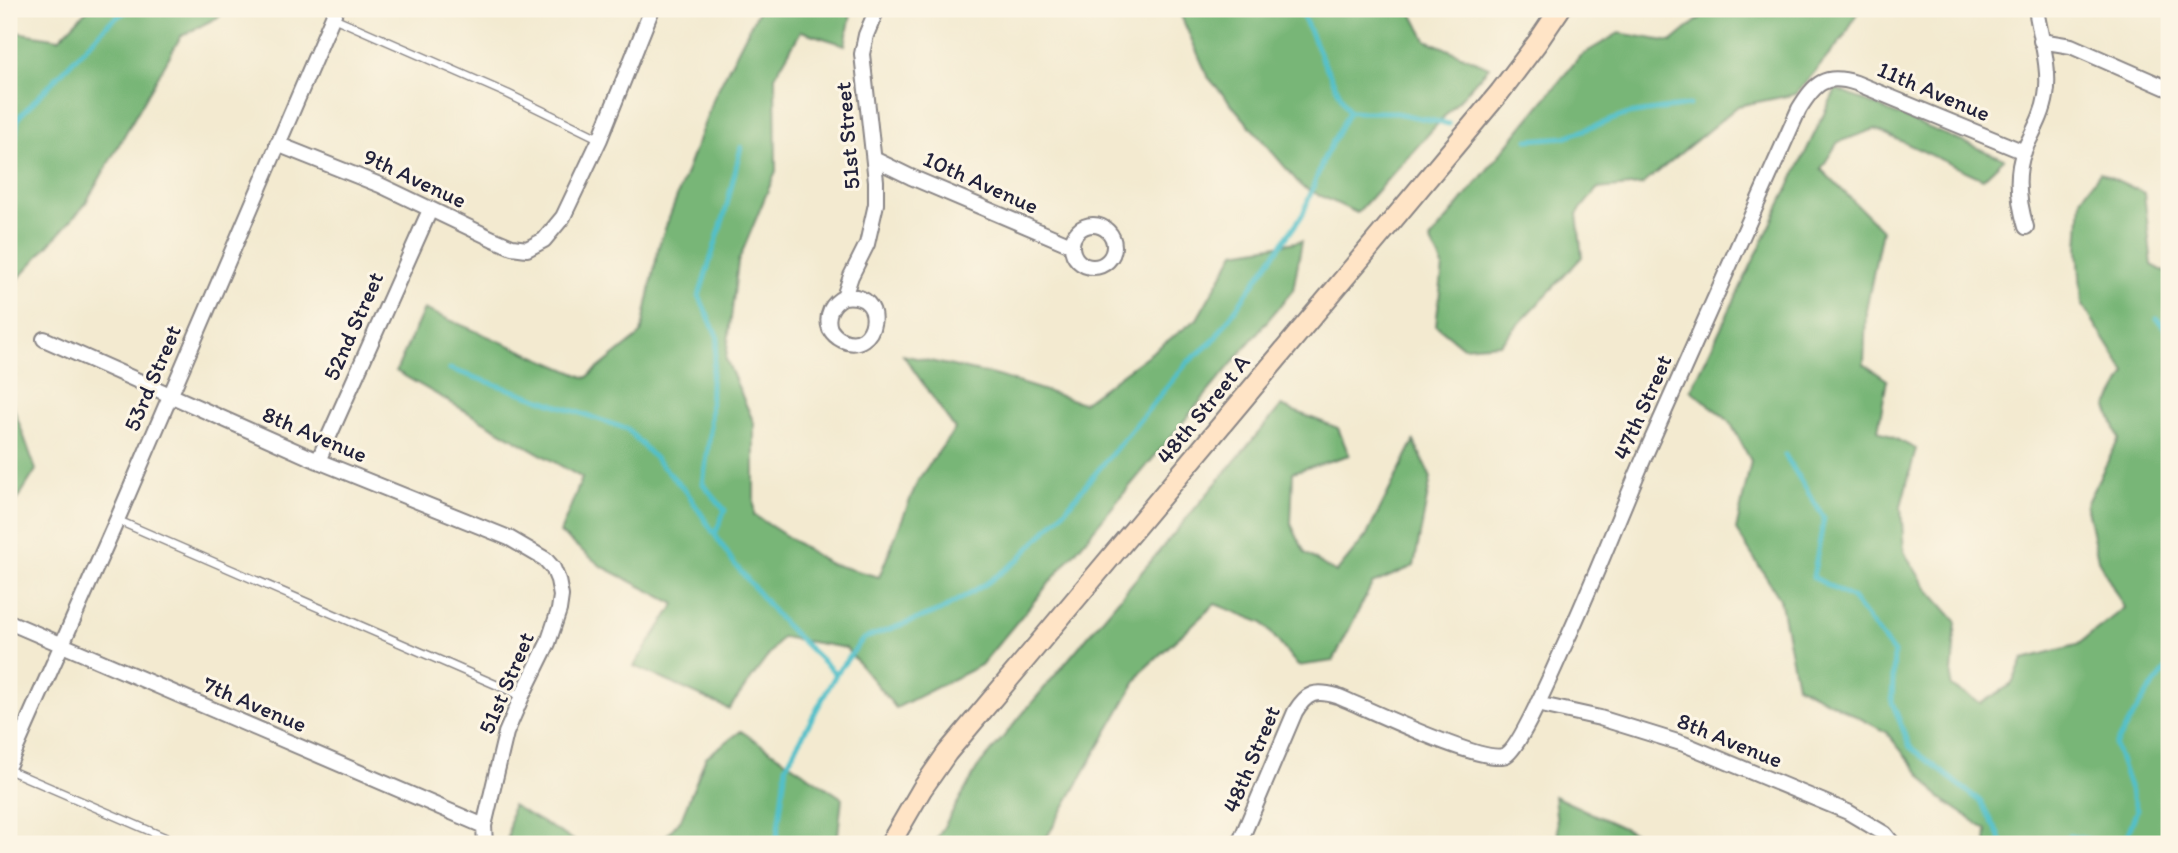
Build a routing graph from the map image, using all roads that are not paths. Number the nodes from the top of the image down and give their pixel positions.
1 (652, 9) edge
2 (877, 9) edge
3 (1560, 9) edge
4 (2036, 9) edge
5 (334, 13) edge
6 (2041, 41) junction
7 (1825, 80) joint
8 (2169, 89) edge
9 (600, 139) junction
10 (277, 144) junction
11 (2024, 152) junction
12 (874, 159) junction
13 (430, 210) junction
14 (2025, 227) dead end
15 (1071, 245) dead end
16 (844, 297) dead end
17 (44, 339) dead end
18 (170, 395) junction
19 (318, 461) junction
20 (117, 520) junction
21 (558, 580) joint
22 (9, 622) edge
23 (61, 645) junction
24 (1309, 695) joint
25 (522, 696) junction
26 (1537, 704) junction
27 (9, 764) edge
28 (9, 770) edge
29 (484, 826) junction
30 (180, 844) edge
31 (485, 844) edge
32 (890, 844) edge
33 (1239, 844) edge
34 (1893, 844) edge

1 - 9 street
2 - 12 street, 51st Street
3 - 32 street, 48th Street A
4 - 6 street
5 - 9 lane
5 - 10 street, 53rd Street
6 - 8 street
6 - 11 street
7 - 11 street, 11th Avenue
7 - 26 street, 47th Street
9 - 13 street, 9th Avenue
10 - 13 street, 9th Avenue
10 - 18 street, 53rd Street
11 - 14 street
12 - 15 street, 10th Avenue
12 - 16 street, 51st Street
13 - 19 street, 52nd Street
17 - 18 street, 8th Avenue
18 - 19 street, 8th Avenue
18 - 20 street, 53rd Street
19 - 21 street, 8th Avenue
20 - 23 street, 53rd Street
20 - 25 lane
21 - 25 street, 51st Street
22 - 23 street, 7th Avenue
23 - 27 street, 53rd Street
23 - 29 street, 7th Avenue
24 - 26 street, 47th Street
24 - 33 street, 48th Street
25 - 29 street, 51st Street
26 - 34 street, 8th Avenue
28 - 30 lane
29 - 31 street, 51st Street

